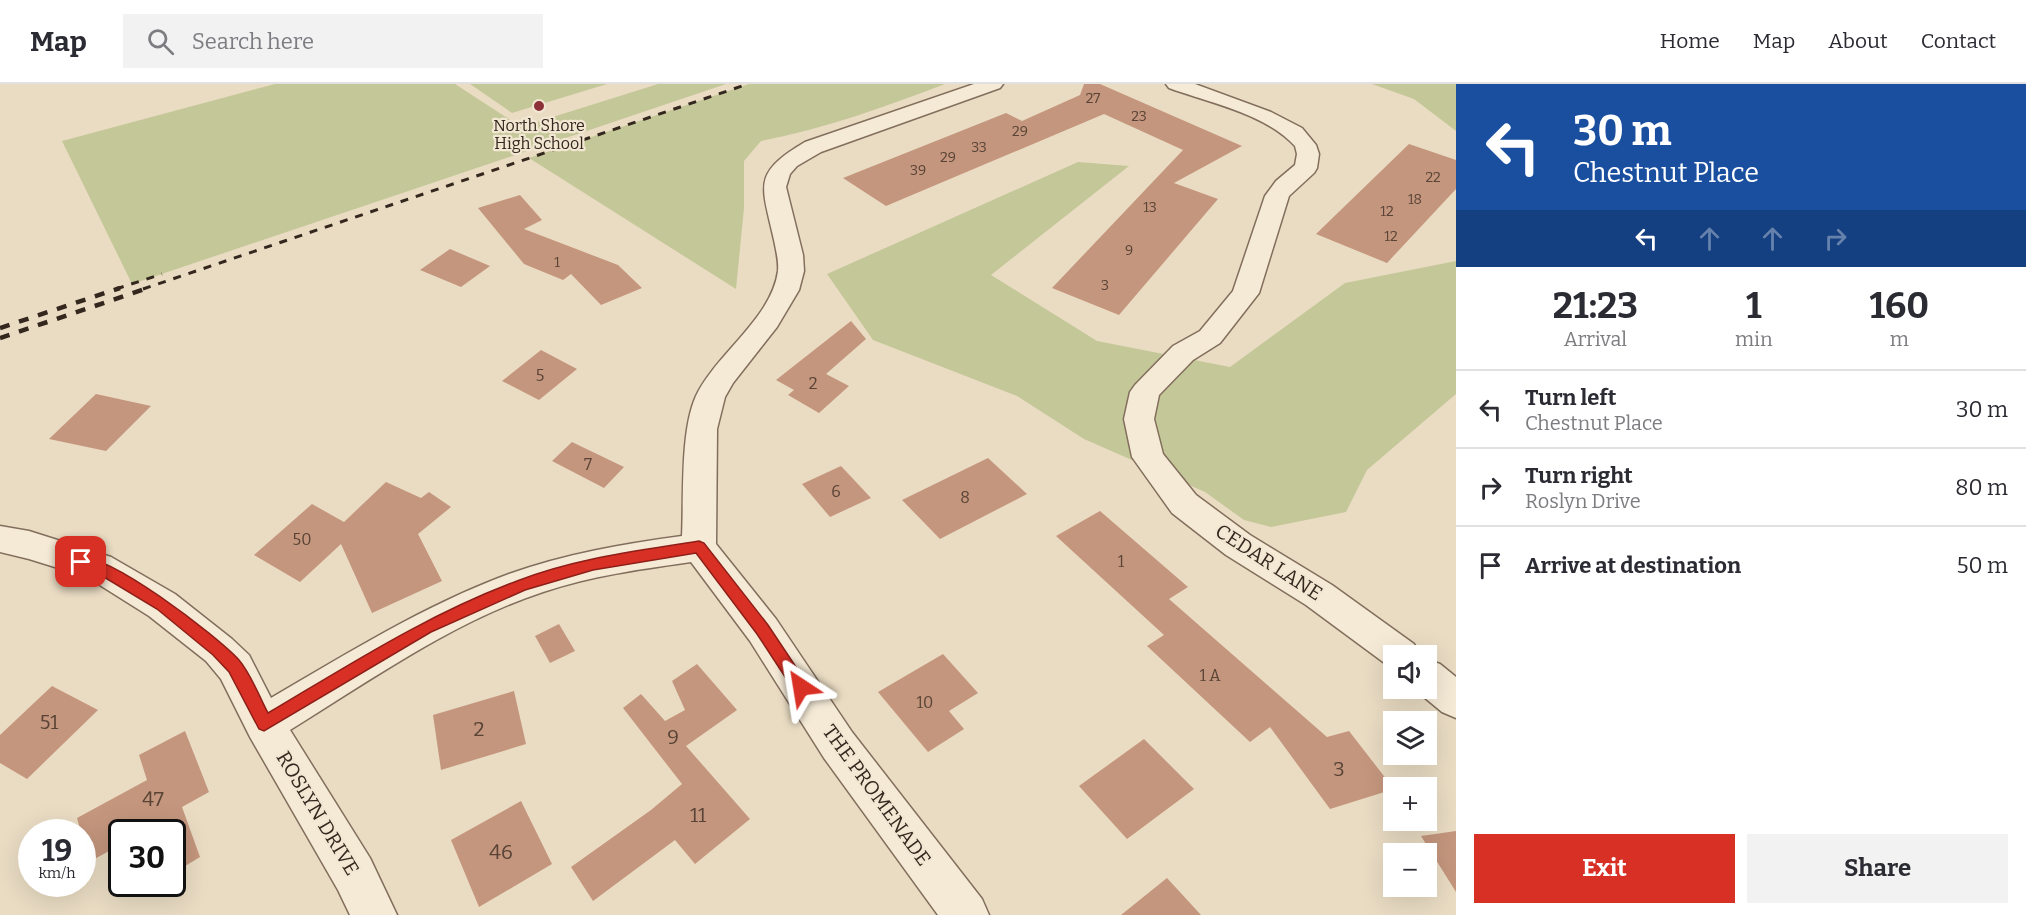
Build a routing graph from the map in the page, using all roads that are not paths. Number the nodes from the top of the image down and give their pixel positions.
1 (993, 84) edge
2 (1176, 84) edge
3 (0, 539) edge
4 (699, 547) junction
5 (1386, 645) edge
6 (1437, 685) edge
7 (1456, 700) edge
8 (264, 724) junction
9 (374, 915) edge
10 (966, 915) edge

1 - 4 street
2 - 5 street, CEDAR LANE
3 - 8 street, ROSLYN DRIVE
4 - 8 street
4 - 10 street, THE PROMENADE
6 - 7 street
8 - 9 street, ROSLYN DRIVE

